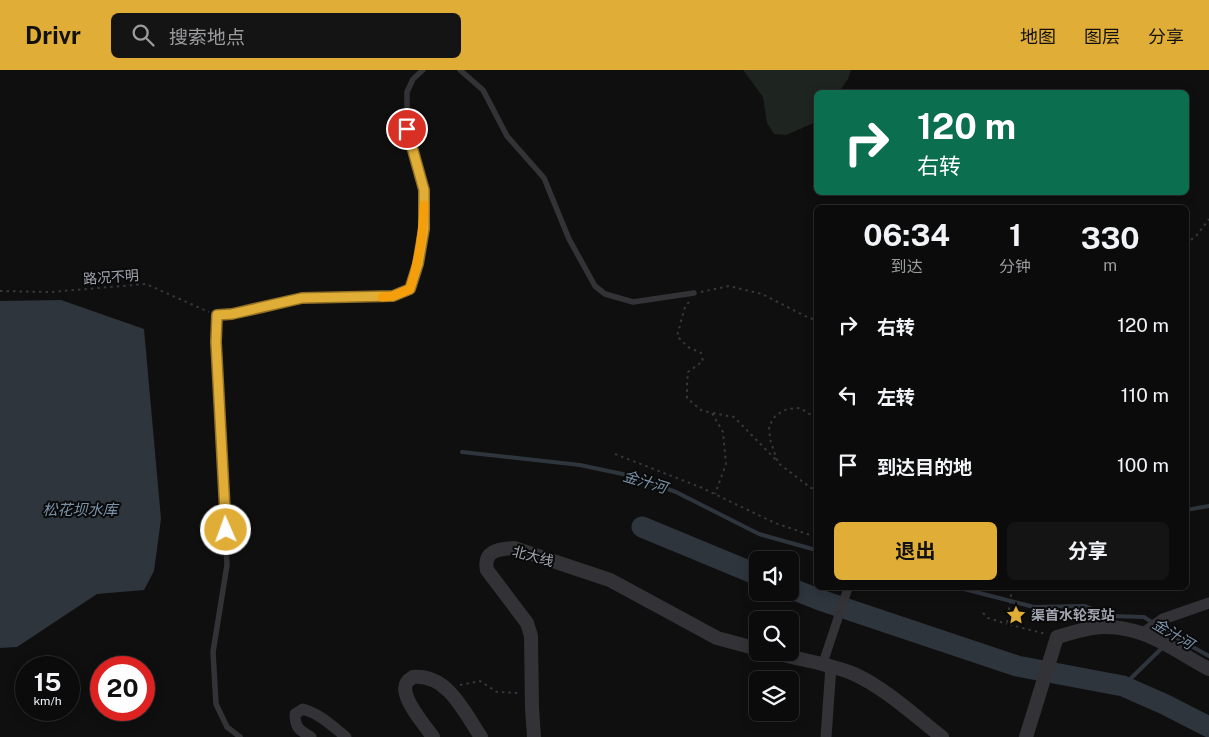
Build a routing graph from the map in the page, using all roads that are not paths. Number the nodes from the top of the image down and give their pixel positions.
1 (423, 70) edge
2 (460, 70) edge
3 (694, 293) road end
4 (847, 590) edge
5 (1209, 603) edge
6 (1150, 633) junction
7 (749, 647) edge
8 (799, 660) edge
9 (827, 664) junction
10 (1209, 669) edge
11 (240, 737) edge
12 (311, 737) edge
13 (346, 737) edge
14 (433, 737) edge
15 (481, 737) edge
16 (534, 737) edge
17 (826, 737) edge
18 (942, 737) edge
19 (1026, 737) edge

1 - 11 lane
2 - 3 lane
4 - 9 street
5 - 6 street
6 - 10 street
6 - 19 street
7 - 16 street, 北大线
8 - 9 street
9 - 17 street
9 - 18 street
12 - 13 street
14 - 15 street

